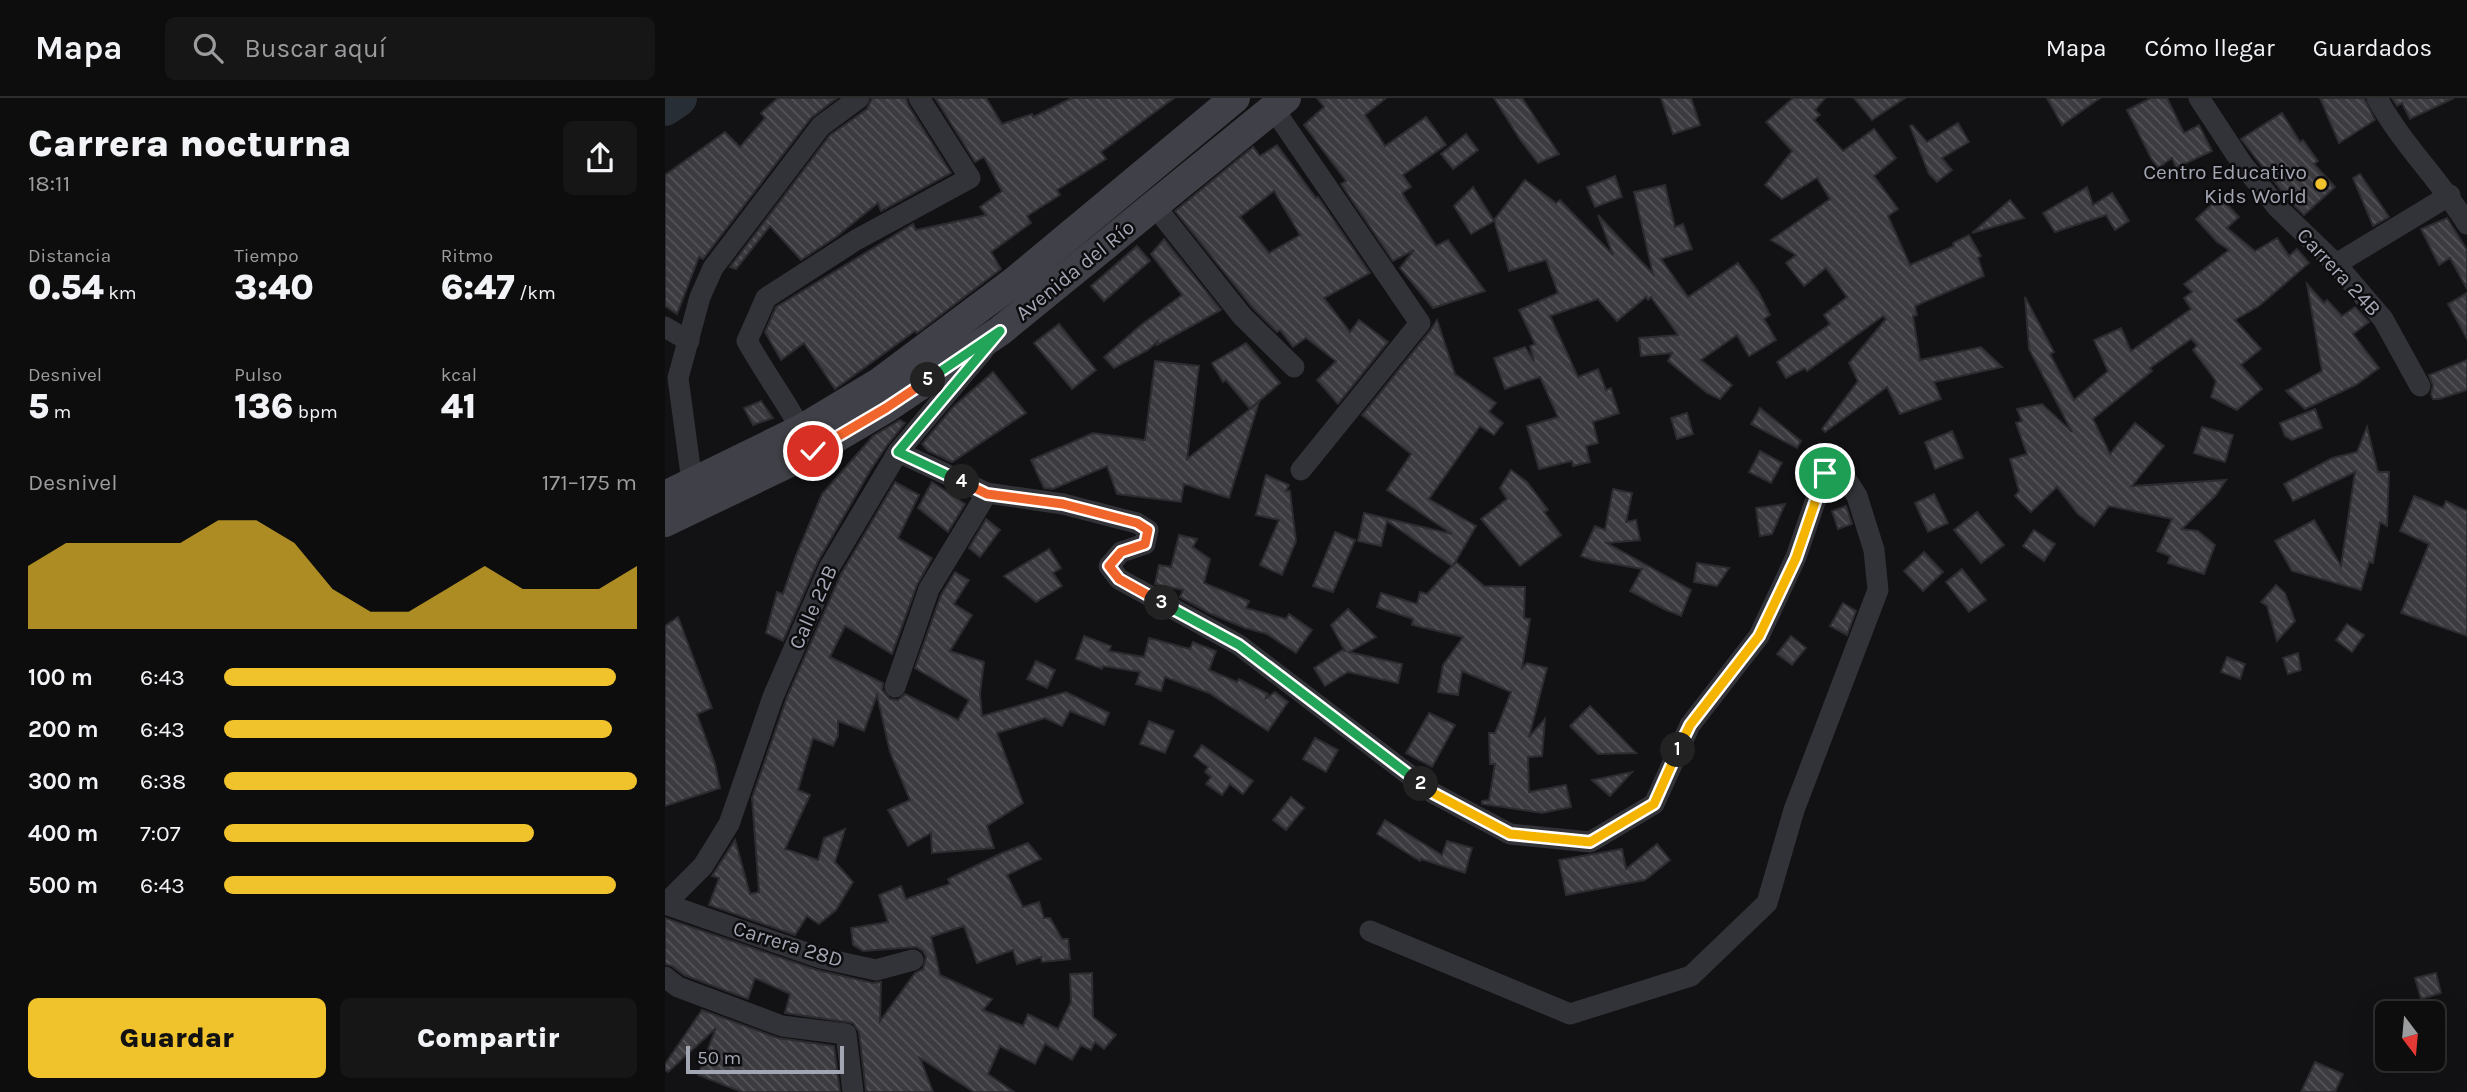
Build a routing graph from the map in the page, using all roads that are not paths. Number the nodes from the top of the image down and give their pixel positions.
1 (859, 98) edge
2 (919, 98) edge
3 (1235, 98) edge
4 (2199, 98) edge
5 (2377, 98) edge
6 (1280, 103) edge
7 (1121, 194) junction
8 (2450, 195) junction
9 (1147, 210) junction
10 (2467, 224) edge
11 (2336, 264) junction
12 (1049, 272) junction
13 (1000, 331) junction
14 (674, 336) edge
15 (1294, 367) dead end
16 (2420, 386) dead end
17 (807, 440) junction
18 (898, 452) junction
19 (1301, 470) dead end
20 (692, 482) junction
21 (987, 494) junction
22 (665, 496) edge
23 (665, 522) edge
24 (895, 687) dead end
25 (665, 904) edge
26 (1370, 931) dead end
27 (913, 960) dead end
28 (665, 977) edge
29 (853, 1092) edge

1 - 14 street
2 - 17 street
3 - 7 main road, Avenida del Río
4 - 11 street, Carrera 24B
5 - 8 street
6 - 9 main road, Avenida del Río
6 - 19 street
7 - 9 main road
7 - 12 main road, Avenida del Río
8 - 10 street
8 - 11 street
9 - 12 main road, Avenida del Río
9 - 15 street
11 - 16 street, Carrera 24B
12 - 13 main road, Avenida del Río
12 - 17 main road, Avenida del Río
13 - 17 main road, Avenida del Río
13 - 18 street, Calle 22B
14 - 20 street
17 - 20 main road, Avenida del Río
17 - 23 main road, Avenida del Río
18 - 21 street
18 - 25 street, Calle 22B
20 - 22 main road, Avenida del Río
21 - 24 street
21 - 26 street
25 - 27 street, Carrera 28D
28 - 29 street

